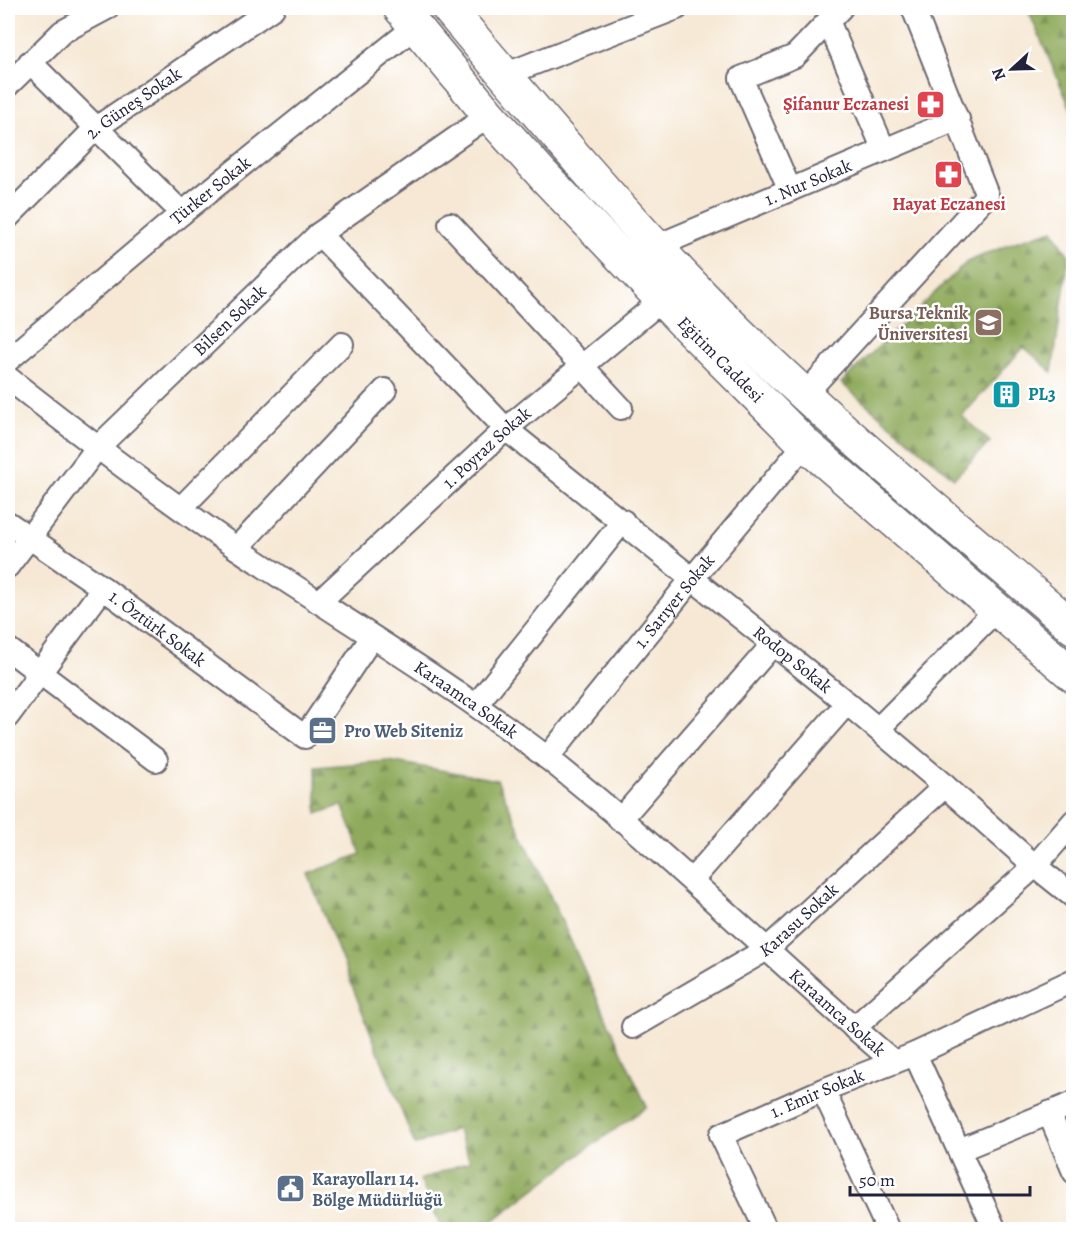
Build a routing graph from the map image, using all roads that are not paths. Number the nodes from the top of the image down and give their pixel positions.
1 (107, 8) edge
2 (273, 8) edge
3 (448, 8) edge
4 (677, 8) edge
5 (913, 8) edge
6 (835, 14) edge
7 (408, 17) edge
8 (625, 17) edge
9 (30, 62) junction
10 (504, 75) junction
11 (8, 85) edge
12 (489, 115) junction
13 (958, 119) junction
14 (96, 128) junction
15 (884, 150) junction
16 (790, 189) junction
17 (182, 213) junction
18 (8, 217) edge
19 (450, 224) dead end
20 (320, 234) junction
21 (657, 246) junction
22 (662, 300) junction
23 (342, 344) dead end
24 (8, 360) edge
25 (581, 365) junction
26 (8, 378) edge
27 (385, 390) dead end
28 (805, 394) junction
29 (621, 408) dead end
30 (506, 429) junction
31 (805, 444) junction
32 (97, 448) junction
33 (181, 508) junction
34 (623, 521) junction
35 (8, 523) edge
36 (29, 538) junction
37 (237, 548) junction
38 (8, 566) edge
39 (692, 579) junction
40 (103, 588) junction
41 (319, 602) junction
42 (997, 609) junction
43 (1074, 627) edge
44 (372, 637) junction
45 (774, 643) junction
46 (8, 649) edge
47 (39, 674) junction
48 (1074, 676) edge
49 (847, 703) junction
50 (476, 705) junction
51 (8, 716) edge
52 (878, 729) junction
53 (547, 758) junction
54 (156, 760) dead end
55 (945, 786) junction
56 (620, 820) junction
57 (1074, 821) edge
58 (1035, 866) junction
59 (692, 880) junction
60 (1074, 897) edge
61 (766, 949) junction
62 (1074, 981) edge
63 (633, 1027) dead end
64 (854, 1028) junction
65 (904, 1058) junction
66 (823, 1090) junction
67 (1074, 1103) edge
68 (1049, 1113) junction
69 (959, 1150) junction
70 (1074, 1172) edge
71 (766, 1230) edge
72 (888, 1230) edge
73 (995, 1230) edge

1 - 9 street
2 - 14 street, 2. Güneş Sokak
3 - 10 main road, Eğitim Caddesi
4 - 8 street
5 - 13 street
6 - 15 street
6 - 16 street
7 - 12 main road, Eğitim Caddesi
7 - 17 street, Türker Sokak
8 - 10 street
9 - 11 street
9 - 14 street
10 - 21 main road, Eğitim Caddesi
12 - 20 street, Bilsen Sokak
12 - 22 main road, Eğitim Caddesi
13 - 15 street, 1. Nur Sokak
13 - 28 street
14 - 17 street
14 - 18 street, 2. Güneş Sokak
15 - 16 street, 1. Nur Sokak
16 - 21 street, 1. Nur Sokak
17 - 24 street, Türker Sokak
19 - 25 street
20 - 30 street, Rodop Sokak
20 - 32 street, Bilsen Sokak
21 - 28 main road, Eğitim Caddesi
22 - 25 street, 1. Poyraz Sokak
22 - 31 main road, Eğitim Caddesi
23 - 33 street
25 - 29 street
25 - 30 street, 1. Poyraz Sokak
26 - 32 street, Karaamca Sokak
27 - 37 street
28 - 43 main road, Eğitim Caddesi
30 - 34 street, Rodop Sokak
30 - 41 street, 1. Poyraz Sokak
31 - 39 street, 1. Sarıyer Sokak
31 - 42 main road, Eğitim Caddesi
32 - 33 street, Karaamca Sokak
32 - 36 street, Bilsen Sokak
33 - 37 street, Karaamca Sokak
34 - 39 street, Rodop Sokak
34 - 50 street
35 - 36 street, 1. Öztürk Sokak
36 - 38 street, Bilsen Sokak
36 - 40 street, 1. Öztürk Sokak
37 - 41 street, Karaamca Sokak
39 - 45 street, Rodop Sokak
39 - 53 street, 1. Sarıyer Sokak
40 - 44 street, 1. Öztürk Sokak
40 - 47 street
41 - 44 street, Karaamca Sokak
42 - 48 main road, Eğitim Caddesi
42 - 52 street
44 - 50 street, Karaamca Sokak
45 - 49 street, Rodop Sokak
45 - 56 street
46 - 47 street
47 - 51 street
47 - 54 street
49 - 52 street, Rodop Sokak
49 - 59 street
50 - 53 street, Karaamca Sokak
52 - 55 street, Rodop Sokak
53 - 56 street, Karaamca Sokak
55 - 58 street, Rodop Sokak
55 - 61 street, Karasu Sokak
56 - 59 street, Karaamca Sokak
57 - 58 street
58 - 60 street, Rodop Sokak
58 - 64 street
59 - 61 street, Karaamca Sokak
61 - 63 street, Karasu Sokak
61 - 64 street, Karaamca Sokak
62 - 65 street, 1. Emir Sokak
64 - 65 street, Karaamca Sokak
65 - 66 street, 1. Emir Sokak
65 - 69 street, Karaamca Sokak
66 - 71 street, 1. Emir Sokak
66 - 72 street
67 - 68 street
68 - 69 street
68 - 70 street
69 - 73 street, Karaamca Sokak

